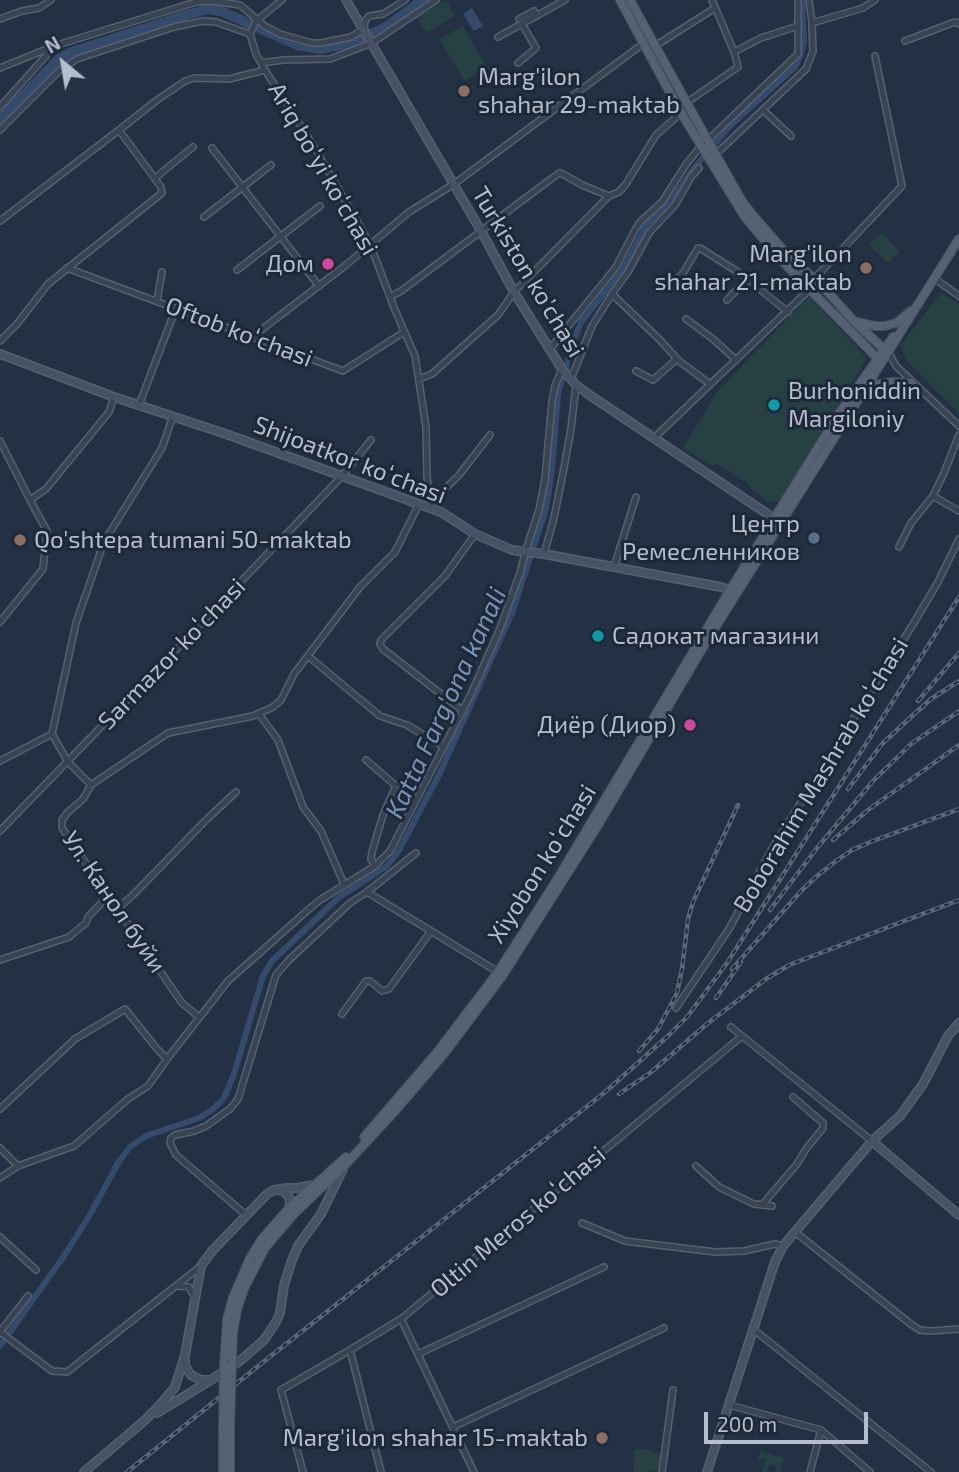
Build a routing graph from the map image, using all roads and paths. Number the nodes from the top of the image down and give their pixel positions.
1 (51, 0) edge
2 (282, 0) edge
3 (346, 0) edge
4 (405, 0) edge
5 (436, 0) edge
6 (565, 0) edge
7 (620, 0) edge
8 (630, 0) edge
9 (712, 0) edge
10 (798, 0) edge
11 (809, 0) edge
12 (875, 0) edge
13 (542, 6) dead end
14 (715, 8) junction
15 (535, 13) junction
16 (0, 19) edge
17 (256, 20) junction
18 (520, 22) junction
19 (812, 23) junction
20 (959, 24) edge
21 (798, 26) junction
22 (364, 29) junction
23 (251, 33) junction
24 (498, 37) dead end
25 (905, 41) dead end
26 (650, 42) junction
27 (372, 43) junction
28 (54, 46) junction
29 (734, 52) junction
30 (875, 56) dead end
31 (261, 63) junction
32 (517, 63) dead end
33 (0, 68) edge
34 (265, 70) junction
35 (686, 103) junction
36 (0, 107) edge
37 (763, 110) junction
38 (681, 113) junction
39 (0, 130) edge
40 (119, 130) junction
41 (791, 136) dead end
42 (705, 143) junction
43 (193, 147) dead end
44 (212, 148) dead end
45 (716, 154) junction
46 (271, 165) dead end
47 (699, 168) dead end
48 (719, 168) junction
49 (155, 178) junction
50 (454, 184) junction
51 (242, 188) junction
52 (609, 196) junction
53 (320, 206) dead end
54 (204, 217) dead end
55 (0, 221) edge
56 (481, 231) junction
57 (280, 236) junction
58 (959, 239) edge
59 (370, 244) junction
60 (67, 268) junction
61 (237, 270) dead end
62 (162, 272) dead end
63 (747, 279) junction
64 (814, 279) junction
65 (935, 279) junction
66 (673, 284) dead end
67 (319, 286) junction
68 (824, 288) junction
69 (809, 290) junction
70 (514, 292) junction
71 (611, 294) junction
72 (959, 296) edge
73 (390, 297) junction
74 (816, 297) junction
75 (727, 299) dead end
76 (157, 301) junction
77 (918, 305) junction
78 (176, 308) junction
79 (788, 312) junction
80 (686, 319) dead end
81 (855, 321) junction
82 (404, 332) junction
83 (252, 337) junction
84 (0, 341) edge
85 (549, 350) junction
86 (886, 351) junction
87 (0, 354) edge
88 (677, 359) junction
89 (736, 360) junction
90 (879, 361) junction
91 (896, 366) junction
92 (562, 369) junction
93 (636, 371) dead end
94 (419, 379) junction
95 (573, 382) junction
96 (912, 383) junction
97 (710, 384) junction
98 (864, 390) junction
99 (114, 397) junction
100 (139, 405) junction
101 (173, 416) junction
102 (959, 426) edge
103 (490, 435) dead end
104 (959, 435) edge
105 (654, 438) junction
106 (371, 440) dead end
107 (0, 441) edge
108 (342, 476) junction
109 (429, 489) junction
110 (933, 496) junction
111 (636, 497) dead end
112 (30, 499) junction
113 (419, 504) junction
114 (432, 509) junction
115 (959, 511) edge
116 (778, 521) junction
117 (475, 534) junction
118 (959, 538) edge
119 (899, 547) dead end
120 (525, 553) junction
121 (544, 554) junction
122 (614, 568) junction
123 (730, 590) junction
124 (0, 622) edge
125 (308, 656) junction
126 (463, 711) junction
127 (259, 714) junction
128 (52, 734) junction
129 (444, 747) junction
130 (366, 760) dead end
131 (0, 761) edge
132 (68, 762) junction
133 (91, 785) junction
134 (236, 792) dead end
135 (0, 831) edge
136 (416, 853) dead end
137 (374, 866) junction
138 (344, 884) junction
139 (555, 887) junction
140 (367, 892) junction
141 (108, 896) junction
142 (117, 909) junction
143 (431, 931) junction
144 (0, 960) edge
145 (498, 972) junction
146 (676, 1008) dead end
147 (342, 1014) dead end
148 (199, 1017) junction
149 (959, 1023) edge
150 (731, 1027) dead end
151 (742, 1036) junction
152 (167, 1059) junction
153 (793, 1097) dead end
154 (0, 1109) edge
155 (872, 1141) junction
156 (0, 1148) edge
157 (345, 1165) junction
158 (18, 1166) junction
159 (696, 1166) dead end
160 (0, 1178) edge
161 (313, 1185) junction
162 (274, 1190) junction
163 (304, 1203) junction
164 (762, 1205) junction
165 (772, 1206) dead end
166 (289, 1208) junction
167 (321, 1214) junction
168 (246, 1215) junction
169 (959, 1215) edge
170 (582, 1223) dead end
171 (795, 1232) junction
172 (0, 1237) edge
173 (783, 1246) junction
174 (201, 1266) junction
175 (604, 1267) dead end
176 (36, 1270) dead end
177 (178, 1286) junction
178 (28, 1296) dead end
179 (195, 1298) junction
180 (401, 1319) junction
181 (664, 1328) dead end
182 (753, 1329) junction
183 (959, 1329) edge
184 (0, 1332) edge
185 (350, 1350) junction
186 (418, 1354) junction
187 (185, 1355) junction
188 (228, 1363) junction
189 (211, 1380) junction
190 (673, 1390) dead end
191 (729, 1405) junction
192 (144, 1421) junction
193 (453, 1427) junction
194 (821, 1430) junction
195 (227, 1432) junction
196 (84, 1472) edge
197 (223, 1472) edge
198 (230, 1472) edge
199 (303, 1472) edge
200 (381, 1472) edge
201 (474, 1472) edge
202 (662, 1472) edge
203 (707, 1472) edge
204 (810, 1472) edge
205 (870, 1472) edge
206 (930, 1472) edge

1 - 16 street
2 - 17 street
3 - 22 main road, Turkiston ko’chasi
4 - 22 street
5 - 27 street
6 - 15 street
7 - 26 main road
8 - 26 main road
9 - 14 street
10 - 21 street
11 - 19 street
12 - 19 street
13 - 15 street
14 - 26 street
14 - 29 street
15 - 18 street
17 - 22 street
17 - 23 street
17 - 28 street
18 - 24 street
18 - 32 street
19 - 37 street
20 - 25 street
21 - 29 street
21 - 42 street
22 - 27 main road, Turkiston ko’chasi
23 - 31 street, Ariq boʻyi koʻchasi
23 - 39 street
26 - 35 main road
26 - 38 main road
26 - 50 street
27 - 31 street
27 - 50 main road, Turkiston ko’chasi
28 - 33 street
28 - 36 street
29 - 35 street
30 - 64 street
31 - 34 street, Ariq boʻyi koʻchasi
34 - 40 street
34 - 59 street, Ariq boʻyi koʻchasi
35 - 42 main road
37 - 41 street
37 - 45 street
38 - 42 main road
38 - 52 street
40 - 49 street
40 - 55 street
42 - 45 main road
42 - 48 main road
42 - 85 street
43 - 49 street
44 - 51 street
45 - 48 main road
46 - 51 street
47 - 71 street
48 - 64 main road
48 - 69 main road
49 - 60 street
50 - 56 main road, Turkiston ko’chasi
50 - 59 street
51 - 54 street
51 - 57 street
52 - 56 street
52 - 70 street
53 - 57 street
56 - 70 main road, Turkiston ko’chasi
56 - 73 street
57 - 61 street
57 - 67 street
58 - 65 main road
59 - 67 street
59 - 73 street, Ariq boʻyi koʻchasi
60 - 76 street, Oftob koʻchasi
60 - 84 street
62 - 76 street
63 - 66 street
63 - 75 street
63 - 79 street
64 - 68 main road
65 - 72 street
65 - 77 main road
67 - 83 street
68 - 74 main road
68 - 81 main road
69 - 74 main road
69 - 79 street
70 - 85 main road, Turkiston ko’chasi
70 - 94 street
71 - 88 street
71 - 95 street
73 - 82 street, Ariq boʻyi koʻchasi
74 - 90 main road
76 - 78 street, Oftob koʻchasi
77 - 81 main road
77 - 86 main road
78 - 83 street, Oftob koʻchasi
78 - 100 street
79 - 89 street
80 - 89 street
81 - 86 main road
82 - 83 street, Oftob koʻchasi
82 - 94 street, Ariq boʻyi koʻchasi
85 - 92 main road, Turkiston ko’chasi
86 - 90 main road
86 - 91 street
87 - 99 main road, Shijoatkor koʻchasi
88 - 93 street
88 - 97 street
89 - 97 street
90 - 91 street
90 - 98 main road, Xiyobon koʻchasi
90 - 116 main road, Xiyobon koʻchasi
91 - 96 street
92 - 95 main road, Turkiston ko’chasi
92 - 120 street
94 - 109 street, Ariq boʻyi koʻchasi
95 - 105 main road, Turkiston ko’chasi
95 - 121 street
96 - 98 main road
96 - 102 street
97 - 105 street
98 - 116 main road, Xiyobon koʻchasi
99 - 100 main road, Shijoatkor koʻchasi
99 - 112 street
100 - 101 main road, Shijoatkor koʻchasi
101 - 108 main road, Shijoatkor koʻchasi
101 - 128 street
103 - 109 street
104 - 110 street
105 - 116 main road, Turkiston ko’chasi
106 - 108 street, Sarmazor koʻchasi
107 - 112 street
108 - 113 main road, Shijoatkor koʻchasi
108 - 132 street, Sarmazor koʻchasi
109 - 114 street, Ariq boʻyi koʻchasi
110 - 115 street
110 - 119 street
111 - 122 street
112 - 124 street
113 - 114 main road, Shijoatkor koʻchasi
113 - 125 street
114 - 117 main road, Shijoatkor koʻchasi
116 - 123 main road, Xiyobon koʻchasi
116 - 139 main road, Xiyobon koʻchasi
117 - 120 main road, Shijoatkor koʻchasi
117 - 126 street
118 - 146 street, Boborahim Mashrab koʻchasi
120 - 121 main road, Shijoatkor koʻchasi
120 - 126 street
121 - 122 main road, Shijoatkor koʻchasi
122 - 123 main road, Shijoatkor koʻchasi
123 - 139 main road, Xiyobon koʻchasi
125 - 127 street
125 - 129 street
126 - 129 street
127 - 133 street
127 - 138 street
128 - 131 street
128 - 132 street
129 - 137 street
130 - 137 street
132 - 133 street
132 - 135 street, Sarmazor koʻchasi
133 - 141 street, Ул. Канол буйи
134 - 142 street
136 - 140 street
137 - 138 street
138 - 148 street
139 - 145 main road, Xiyobon koʻchasi
139 - 157 main road, Xiyobon koʻchasi
140 - 143 street
140 - 168 street
141 - 142 street, Ул. Канол буйи
141 - 144 street
142 - 148 street, Ул. Канол буйи
143 - 145 street
143 - 147 street
145 - 161 main road, Xiyobon koʻchasi
148 - 152 street
149 - 155 main road
150 - 151 street
151 - 155 street
151 - 180 street, Oltin Meros koʻchasi
152 - 154 street
152 - 158 street
153 - 164 street
155 - 169 main road
155 - 171 main road
156 - 158 street
157 - 163 main road, Xiyobon koʻchasi
157 - 167 main road
158 - 160 street
159 - 164 street
161 - 162 main road
161 - 166 main road, Xiyobon koʻchasi
162 - 166 main road
162 - 168 main road
163 - 167 main road
163 - 188 main road, Xiyobon koʻchasi
164 - 165 street
166 - 188 main road, Xiyobon koʻchasi
167 - 189 main road
168 - 174 main road
170 - 173 street
171 - 173 main road
171 - 183 street
172 - 176 street
173 - 182 main road
174 - 177 street
174 - 179 main road
175 - 186 street
177 - 179 street
177 - 184 street
178 - 184 street
179 - 187 main road
180 - 185 street, Oltin Meros koʻchasi
180 - 186 street
181 - 193 street
182 - 191 main road
182 - 206 street
185 - 199 street, Oltin Meros koʻchasi
185 - 200 street
186 - 193 street
187 - 189 main road
187 - 192 main road
188 - 195 main road, bridge
189 - 192 main road
190 - 202 street
191 - 194 street
191 - 203 main road
192 - 196 main road
193 - 201 street
194 - 204 street
194 - 205 street
195 - 197 main road
195 - 198 main road

